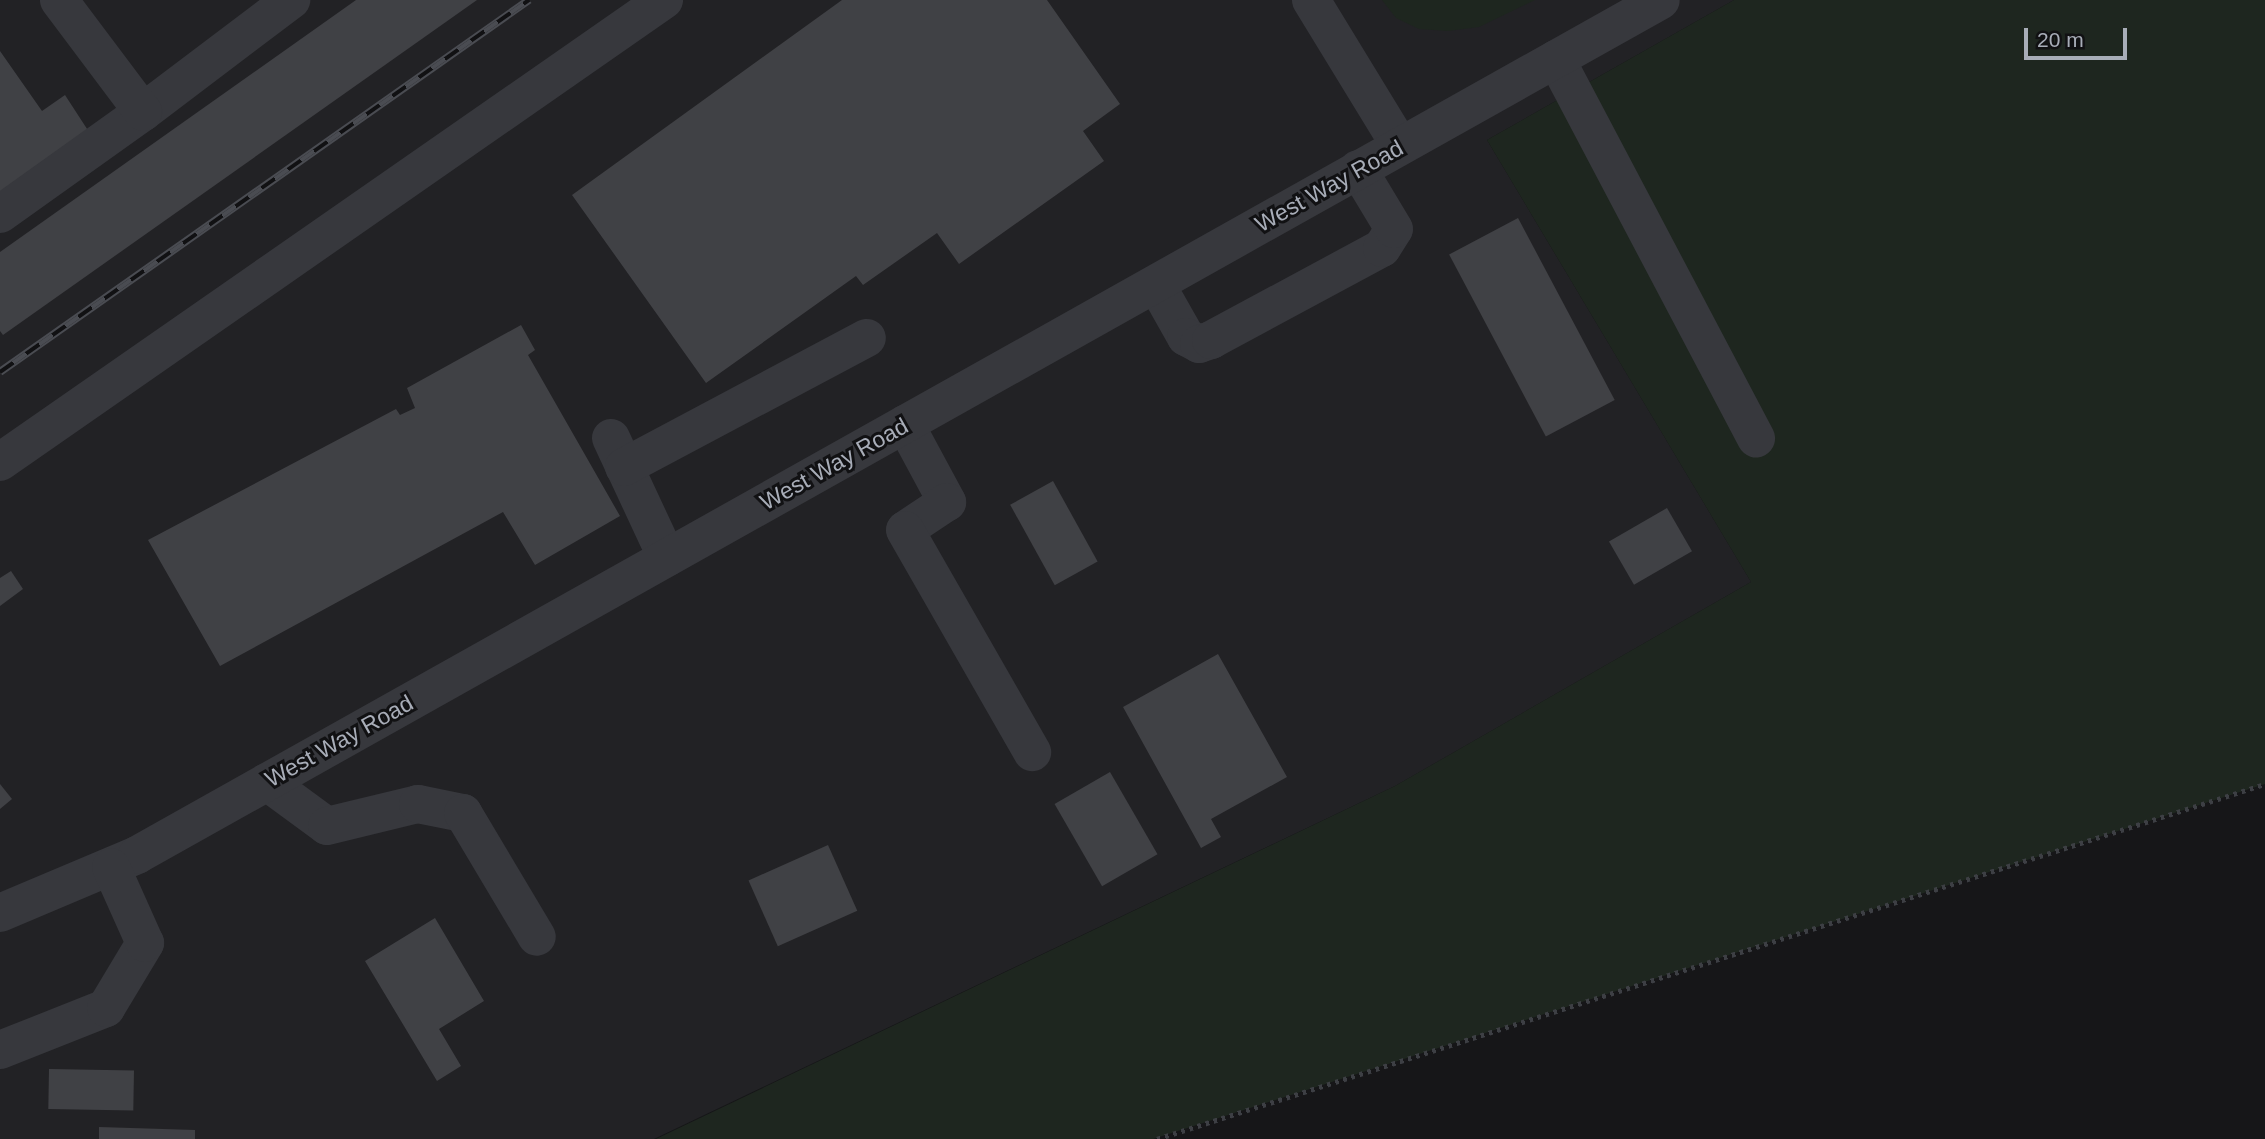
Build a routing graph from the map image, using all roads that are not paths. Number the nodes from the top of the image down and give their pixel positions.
1 (59, 0) edge
2 (291, 0) edge
3 (664, 0) edge
4 (1311, 0) edge
5 (1661, 0) edge
6 (1556, 59) junction
7 (142, 112) junction
8 (1400, 146) junction
9 (1358, 169) junction
10 (0, 214) edge
11 (1156, 284) junction
12 (867, 338) dead end
13 (905, 424) junction
14 (1756, 439) dead end
15 (0, 462) edge
16 (667, 558) junction
17 (1032, 752) dead end
18 (267, 782) junction
19 (111, 867) junction
20 (0, 913) edge
21 (537, 937) dead end
22 (0, 1050) edge

1 - 7 lane
2 - 7 lane
3 - 15 lane
4 - 8 lane
5 - 6 lane, West Way Road
6 - 8 lane, West Way Road
6 - 14 lane
7 - 10 lane
8 - 9 lane, West Way Road
9 - 11 lane, West Way Road
9 - 11 lane
11 - 13 lane, West Way Road
12 - 16 lane
13 - 16 lane, West Way Road
13 - 17 lane
16 - 18 lane, West Way Road
18 - 19 lane, West Way Road
18 - 21 lane
19 - 20 lane, West Way Road
19 - 22 lane

